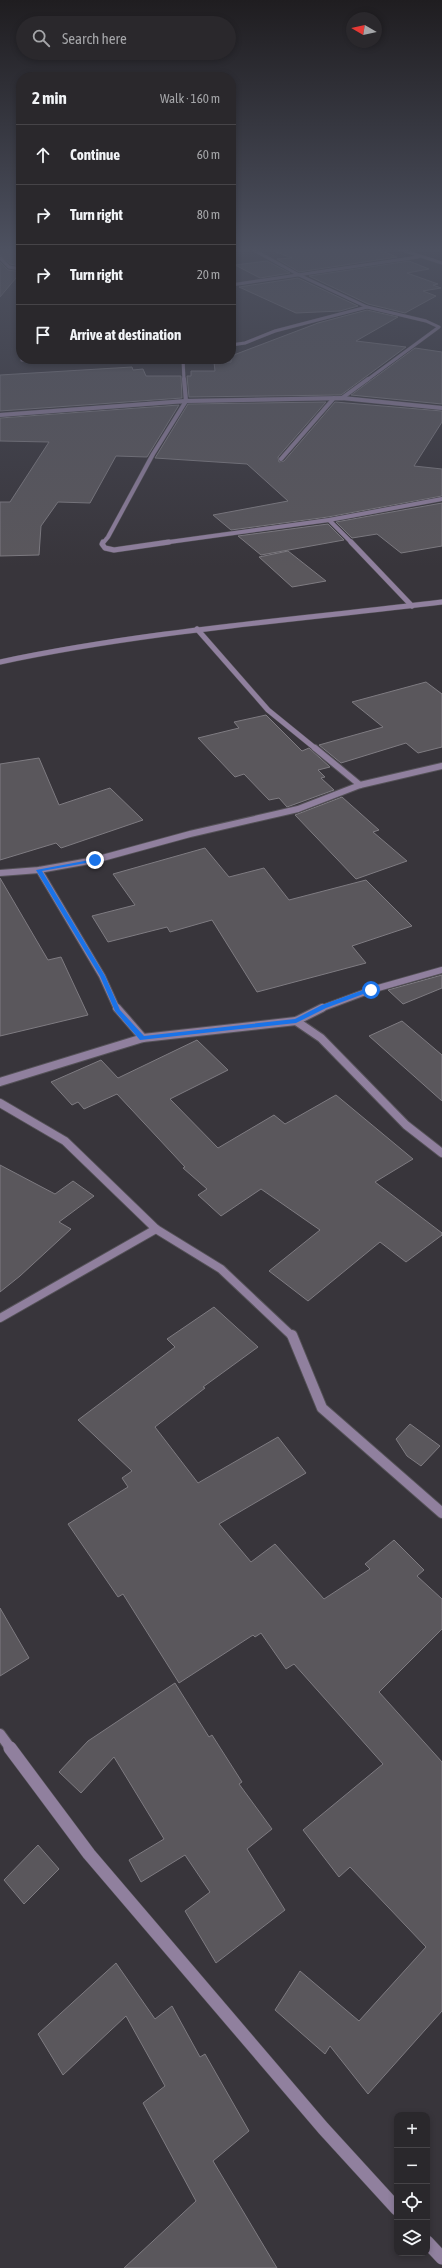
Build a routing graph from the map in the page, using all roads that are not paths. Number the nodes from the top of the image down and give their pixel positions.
1 (401, 355) edge
2 (183, 364) edge
3 (334, 398) junction
4 (342, 398) junction
5 (186, 401) junction
6 (442, 408) edge
7 (0, 414) edge
8 (8, 414) junction
9 (0, 421) edge
10 (281, 459) dead end
11 (442, 499) edge
12 (329, 520) junction
13 (442, 602) edge
14 (412, 606) junction
15 (197, 629) junction
16 (0, 662) edge
17 (442, 766) edge
18 (360, 785) junction
19 (39, 870) junction
20 (0, 873) edge
21 (442, 970) edge
22 (296, 1021) junction
23 (143, 1038) junction
24 (0, 1082) edge
25 (0, 1103) edge
26 (442, 1153) edge
27 (156, 1229) junction
28 (0, 1318) edge
29 (442, 1513) edge
30 (0, 1734) edge
31 (394, 2206) edge
32 (430, 2245) edge
33 (442, 2258) edge

1 - 4 street
2 - 5 street
3 - 4 street
3 - 5 street
3 - 10 street
4 - 6 street
5 - 8 street
5 - 12 street
7 - 8 street
8 - 9 street
11 - 12 street
12 - 14 street
13 - 14 street
14 - 15 street
15 - 16 street
15 - 18 street
17 - 18 street
18 - 19 street
19 - 20 street
19 - 23 street
21 - 22 street
22 - 23 street
22 - 26 street
23 - 24 street
25 - 27 street
27 - 28 street
27 - 29 street
30 - 31 street
32 - 33 street

